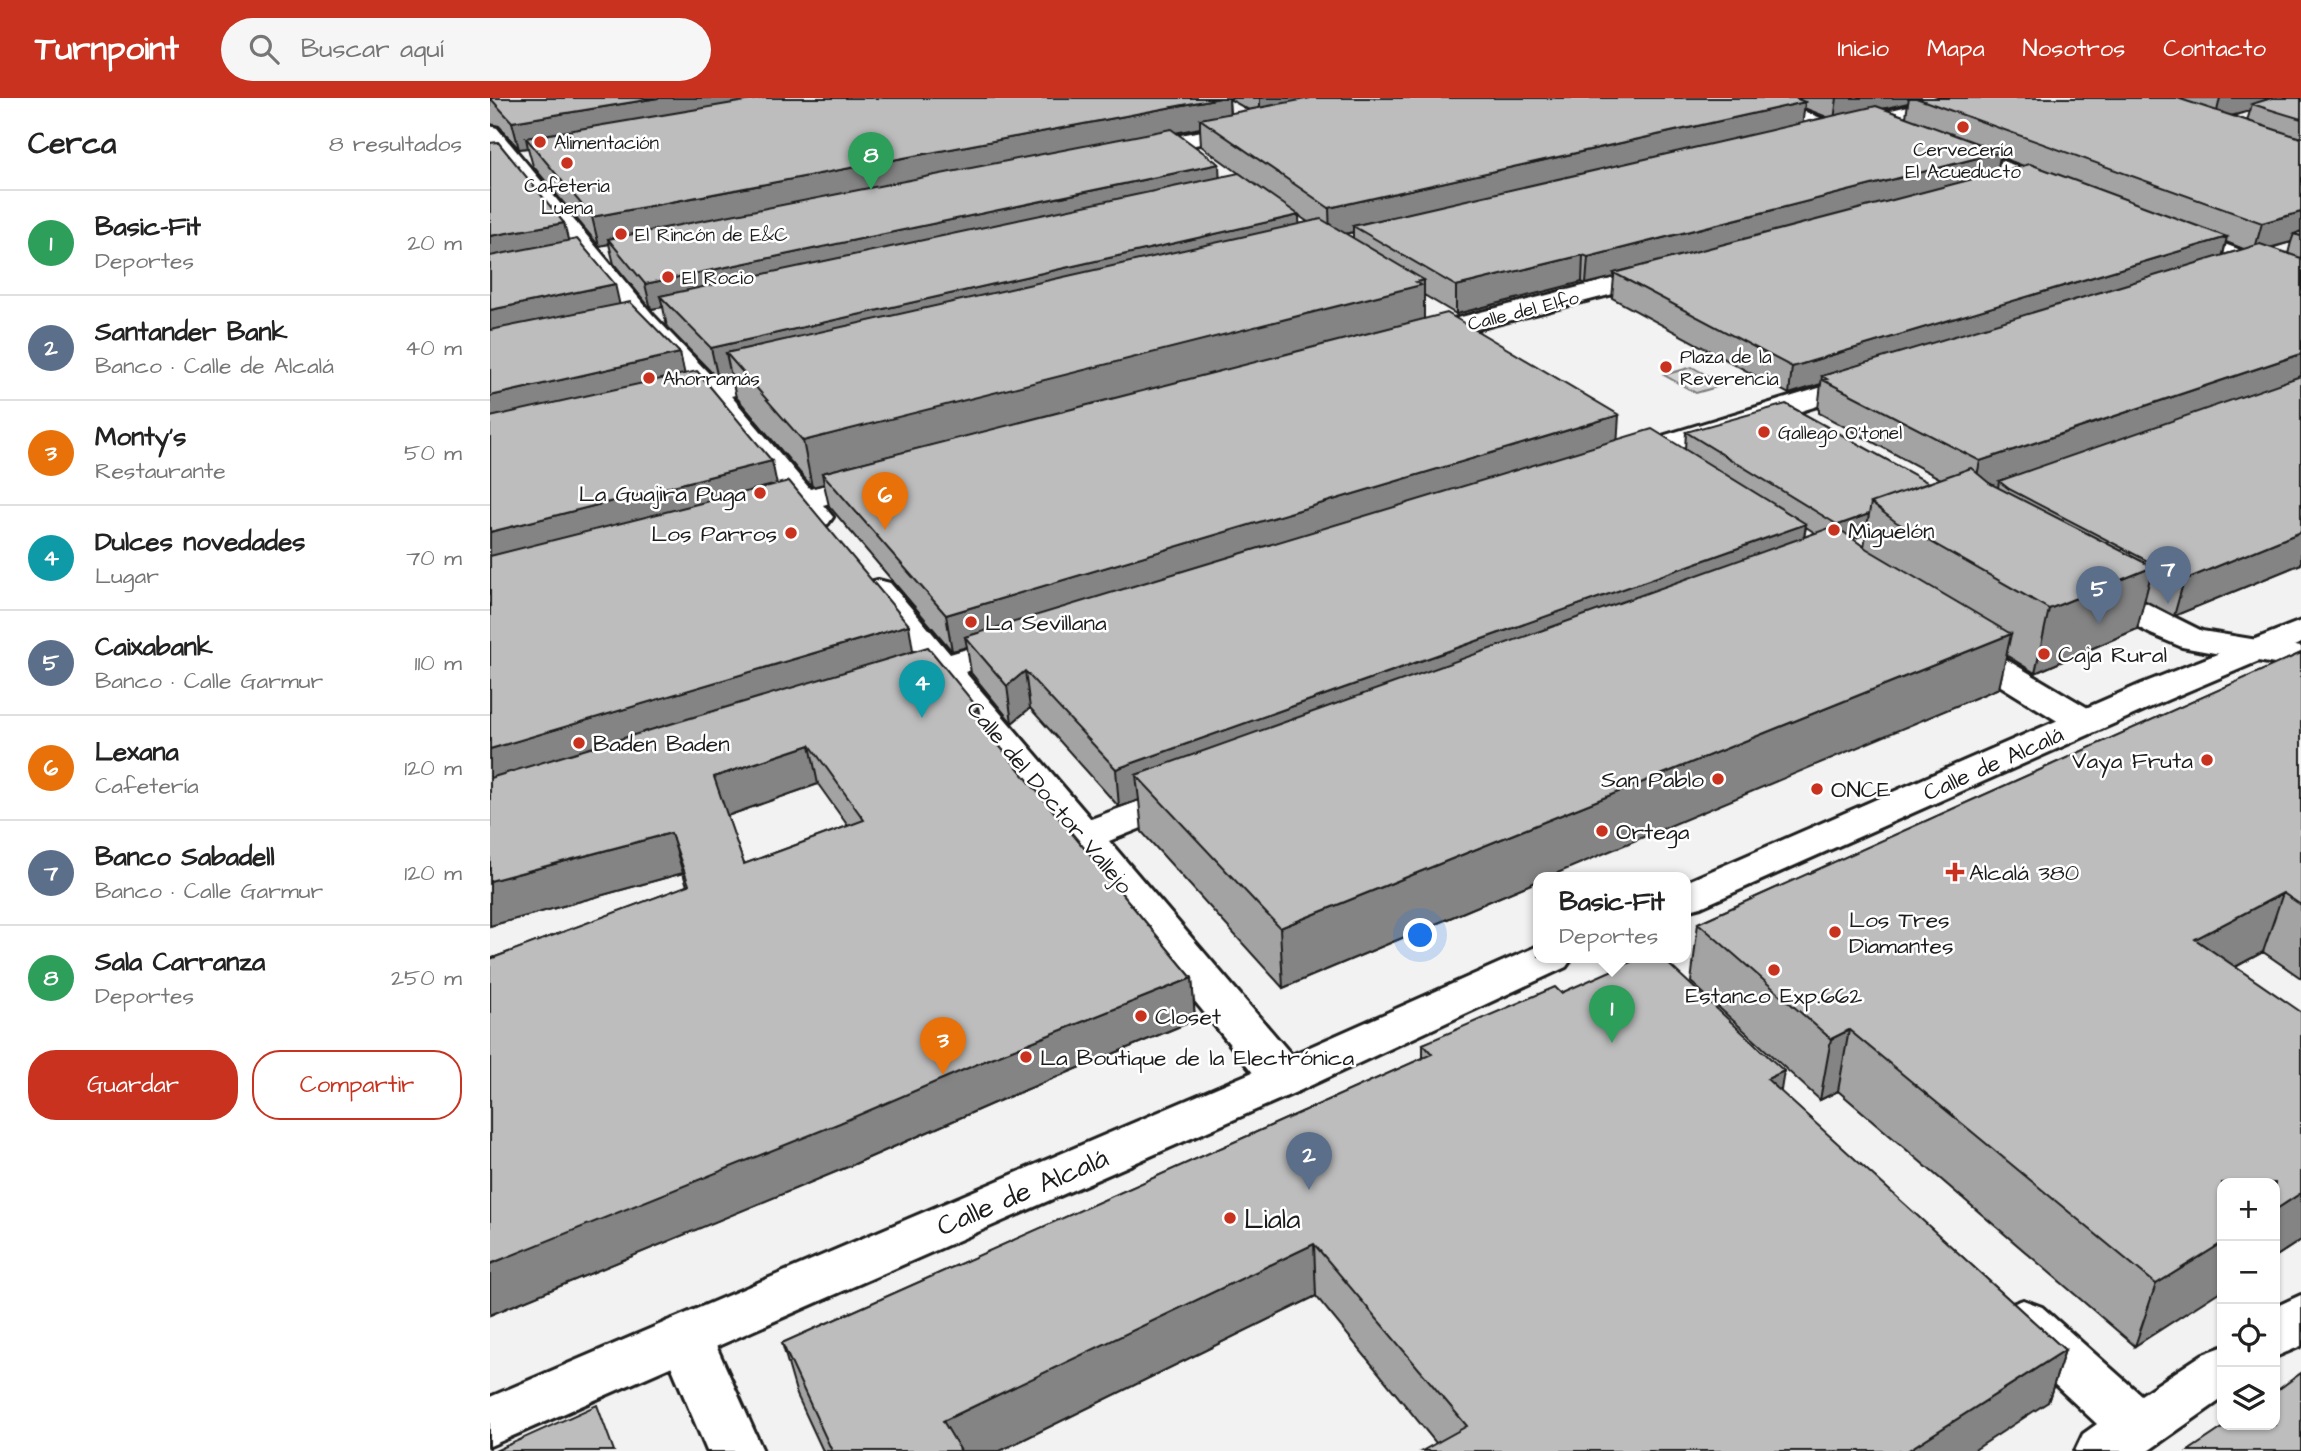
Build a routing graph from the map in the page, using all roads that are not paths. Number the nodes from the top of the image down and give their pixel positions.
1 (1754, 98) edge
2 (1969, 98) edge
3 (1226, 109) dead end
4 (1874, 120) junction
5 (1282, 121) edge
6 (1256, 127) junction
7 (1832, 130) junction
8 (490, 132) edge
9 (1907, 132) edge
10 (1792, 139) edge
11 (1931, 141) edge
12 (1177, 142) junction
13 (1110, 155) edge
14 (513, 159) edge
15 (1211, 166) edge
16 (2028, 178) junction
17 (1982, 190) edge
18 (2078, 196) edge
19 (2152, 224) edge
20 (2301, 248) edge
21 (2253, 262) junction
22 (1693, 266) edge
23 (2202, 278) edge
24 (2301, 281) edge
25 (1425, 310) dead end
26 (1453, 327) junction
27 (1396, 343) edge
28 (1489, 349) edge
29 (806, 370) edge
30 (1900, 371) edge
31 (710, 392) junction
32 (644, 407) edge
33 (1782, 408) junction
34 (1623, 428) dead end
35 (1820, 428) edge
36 (1654, 447) junction
37 (1601, 464) edge
38 (1689, 470) edge
39 (898, 476) edge
40 (803, 500) junction
41 (736, 519) edge
42 (836, 539) edge
43 (860, 570) edge
44 (2070, 576) edge
45 (1931, 629) edge
46 (2301, 631) edge
47 (1041, 637) edge
48 (2255, 651) junction
49 (2301, 659) edge
50 (943, 669) junction
51 (870, 690) edge
52 (2085, 722) junction
53 (1223, 784) edge
54 (1084, 836) junction
55 (1691, 895) edge
56 (1538, 963) edge
57 (1284, 1078) junction
58 (1993, 1294) edge
59 (2301, 1317) edge
60 (2280, 1332) edge
61 (685, 1337) junction
62 (2217, 1373) edge
63 (490, 1422) edge
64 (2120, 1439) edge
65 (735, 1451) edge

1 - 7 street
2 - 4 street
3 - 6 street
4 - 7 street
4 - 9 street
5 - 6 street
6 - 12 street
7 - 10 street
8 - 14 street
11 - 16 street
12 - 13 street
12 - 15 street
14 - 31 street
16 - 17 street
16 - 18 street
19 - 21 street
20 - 21 street
21 - 23 street
21 - 24 street
22 - 26 street, Calle del Elfo
25 - 26 street
26 - 27 street, Calle del Elfo
26 - 28 street
29 - 31 street
30 - 33 street
31 - 32 street
31 - 40 street
33 - 35 street
33 - 36 street
34 - 36 street
36 - 37 street
36 - 38 street
39 - 40 street
40 - 41 street
40 - 42 street
43 - 50 street, Calle del Doctor Vallejo
44 - 48 street
45 - 52 street
46 - 48 street, Calle de Alcalá
47 - 50 street
48 - 49 street
48 - 52 street, Calle de Alcalá
50 - 51 street
50 - 54 street, Calle del Doctor Vallejo
52 - 55 street, Calle de Alcalá
53 - 54 street
54 - 57 street, Calle del Doctor Vallejo
56 - 57 street, Calle de Alcalá
57 - 61 street, Calle de Alcalá
58 - 64 street
59 - 60 street
61 - 63 street, Calle de Alcalá
61 - 65 street
62 - 64 street

